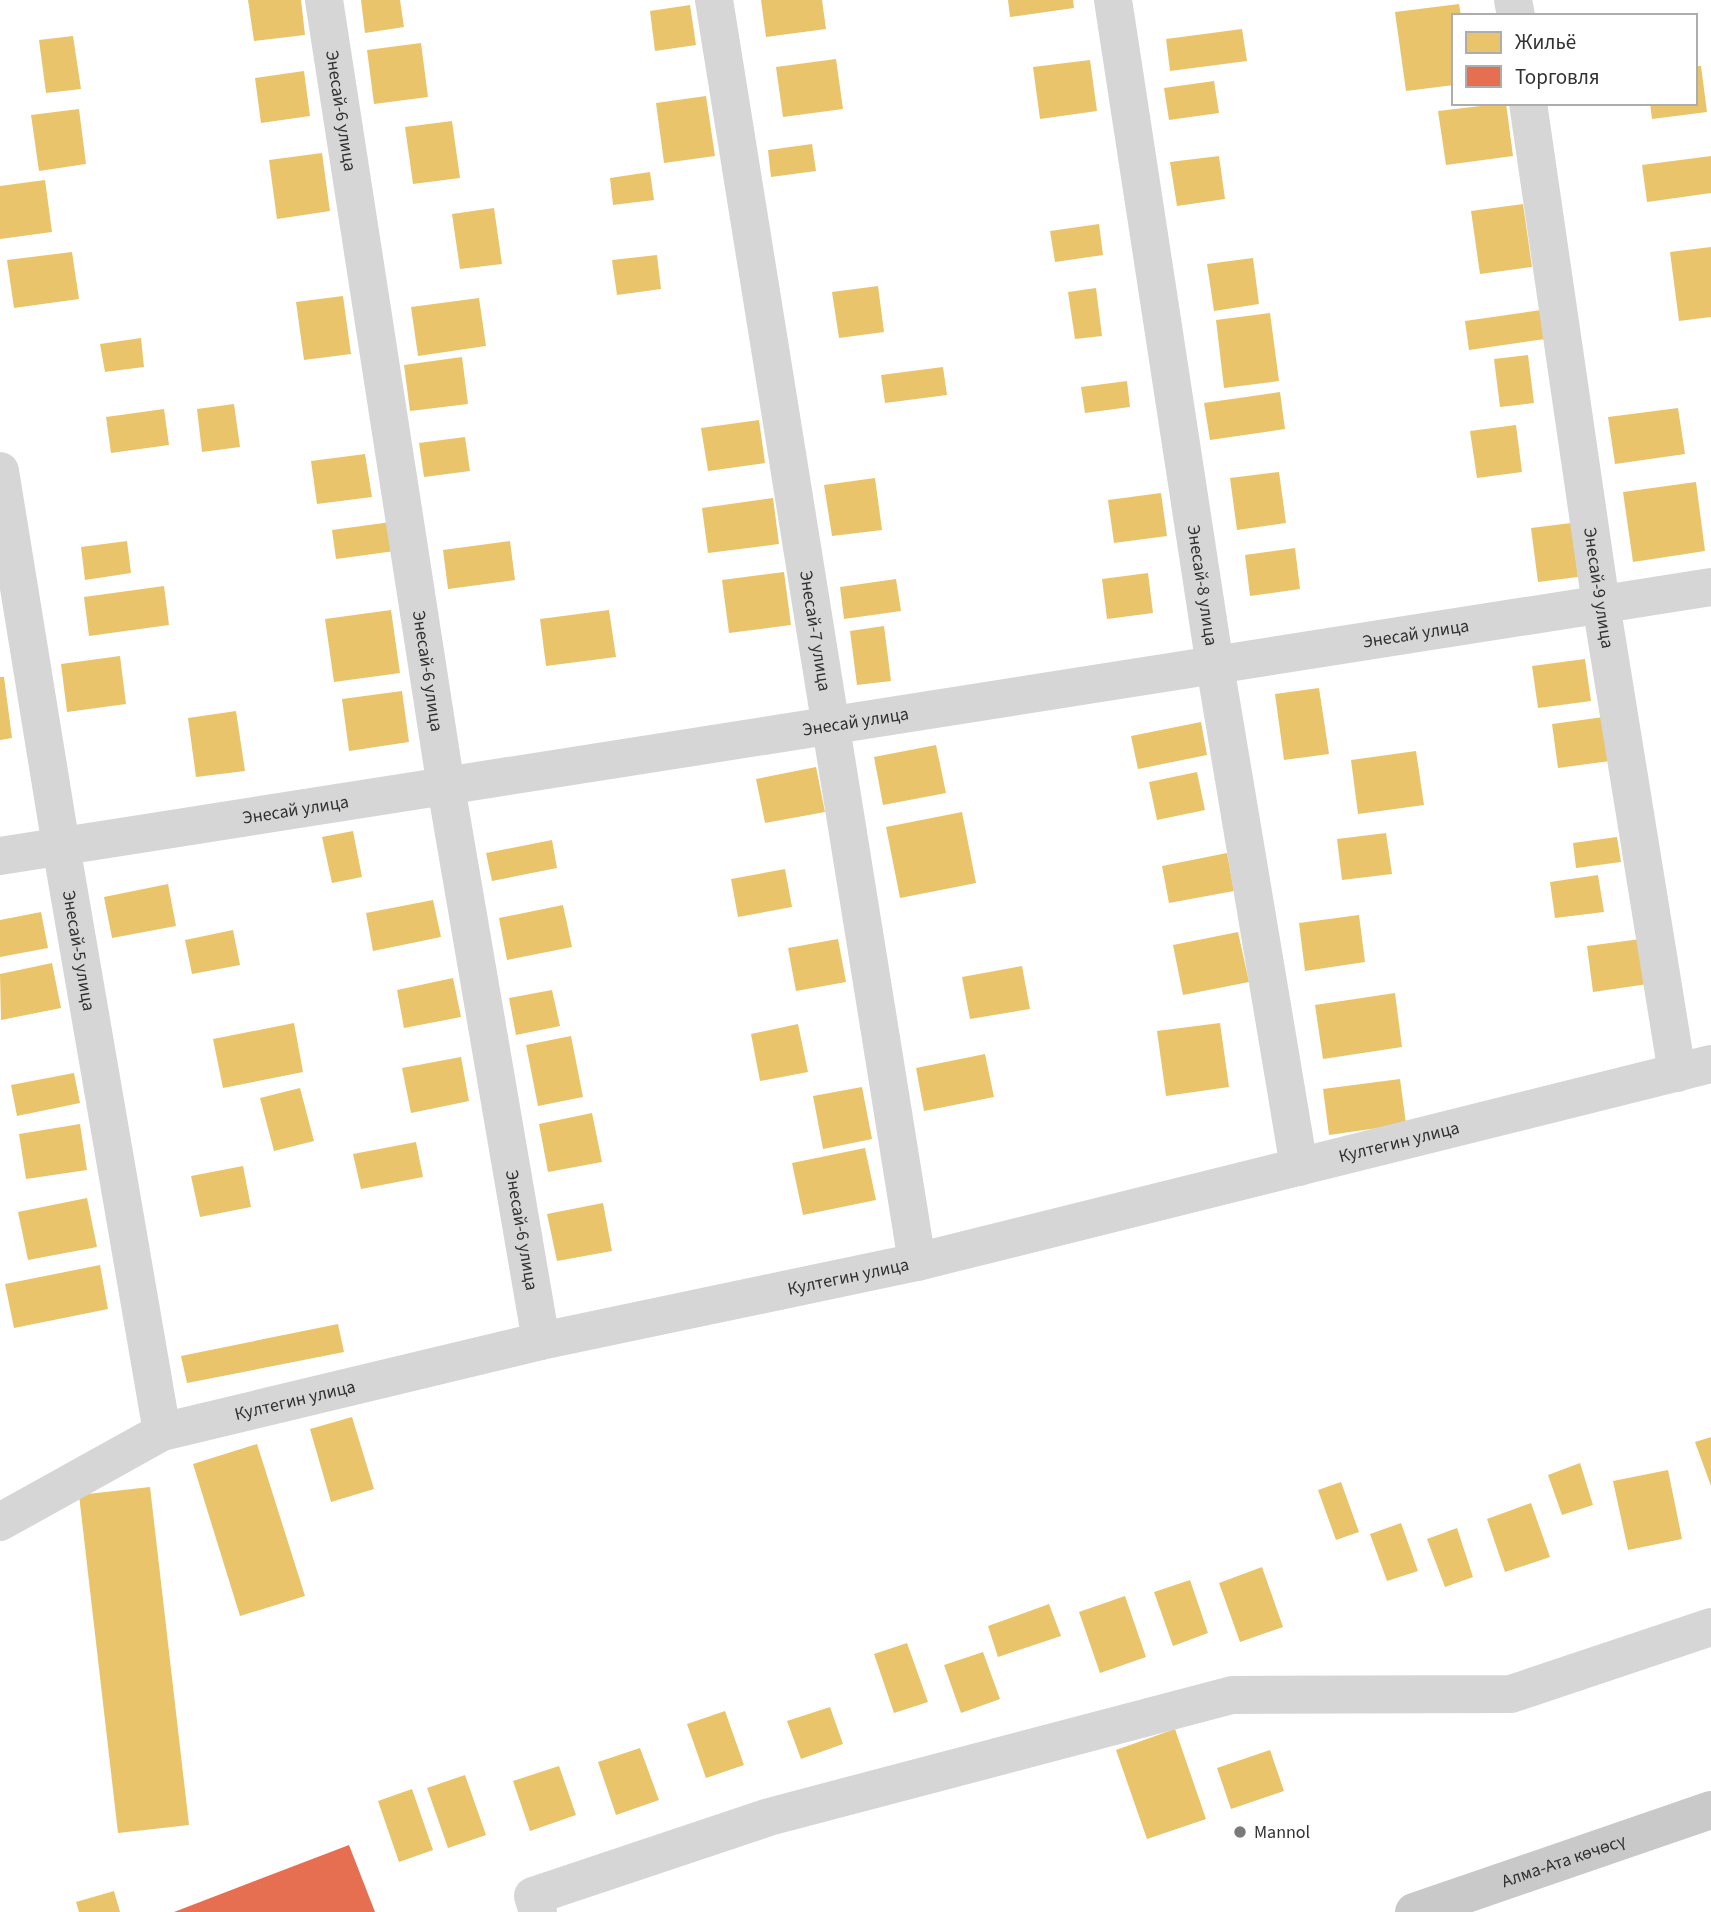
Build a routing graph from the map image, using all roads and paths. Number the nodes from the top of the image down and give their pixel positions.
1 (324, 0) edge
2 (714, 0) edge
3 (1114, 0) edge
4 (1528, 105) edge
5 (0, 471) edge
6 (1711, 587) edge
7 (1601, 604) junction
8 (1215, 666) junction
9 (828, 727) junction
10 (446, 787) junction
11 (61, 846) junction
12 (0, 856) edge
13 (1694, 1068) edge
14 (1299, 1167) junction
15 (917, 1262) junction
16 (541, 1340) junction
17 (162, 1432) junction
18 (0, 1522) edge
19 (1711, 1627) edge
20 (1711, 1810) edge
21 (538, 1912) edge
22 (1414, 1912) edge

1 - 10 street, Энесай-6 улица
2 - 9 street, Энесай-7 улица
3 - 8 street, Энесай-8 улица
4 - 7 street, Энесай-9 улица
5 - 11 street, Энесай-5 улица
6 - 7 street, Энесай улица
7 - 8 street, Энесай улица
7 - 13 street, Энесай-9 улица
8 - 9 street, Энесай улица
8 - 14 street, Энесай-8 улица
9 - 10 street, Энесай улица
9 - 15 street, Энесай-7 улица
10 - 11 street, Энесай улица
10 - 16 street, Энесай-6 улица
11 - 12 street, Энесай улица
11 - 17 street, Энесай-5 улица
13 - 14 street, Култегин улица
14 - 15 street, Култегин улица
15 - 16 street, Култегин улица
16 - 17 street, Култегин улица
17 - 18 street, Култегин улица
19 - 21 street
20 - 22 main road, Алма-Ата көчөсү

